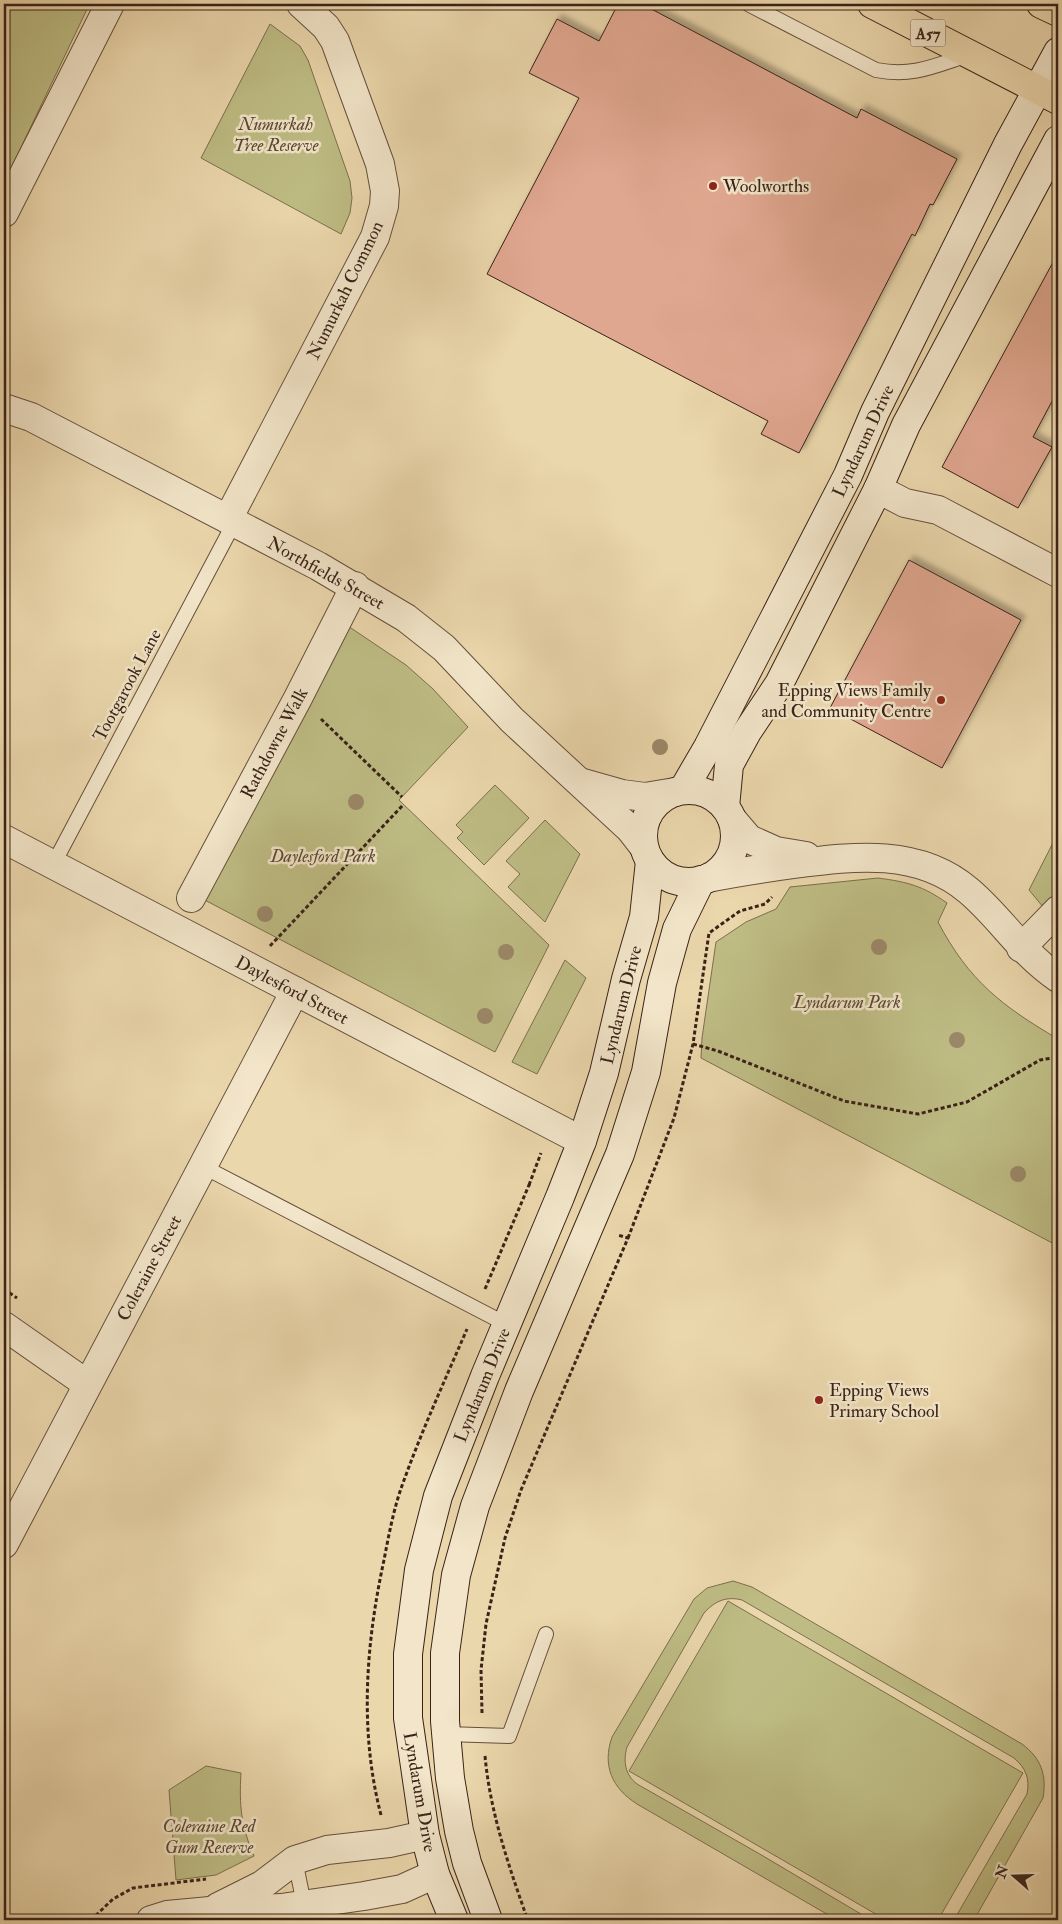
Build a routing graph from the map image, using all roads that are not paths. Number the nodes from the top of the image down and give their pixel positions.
1 (110, 4) edge
2 (301, 4) edge
3 (748, 4) edge
4 (872, 4) edge
5 (1041, 4) edge
6 (1058, 12) edge
7 (1058, 52) edge
8 (968, 54) junction
9 (1048, 95) edge
10 (1058, 140) edge
11 (1058, 182) edge
12 (1028, 194) junction
13 (4, 213) edge
14 (4, 396) edge
15 (4, 408) edge
16 (31, 417) junction
17 (852, 466) junction
18 (882, 481) junction
19 (231, 521) junction
20 (1058, 573) edge
21 (355, 586) junction
22 (581, 783) junction
23 (679, 791) junction
24 (728, 813) junction
25 (4, 839) edge
26 (647, 854) junction
27 (827, 860) junction
28 (53, 865) junction
29 (704, 879) junction
30 (190, 898) dead end
31 (1058, 910) edge
32 (1021, 948) junction
33 (1058, 978) edge
34 (295, 992) junction
35 (582, 1140) junction
36 (202, 1166) junction
37 (506, 1324) junction
38 (4, 1326) edge
39 (87, 1384) junction
40 (4, 1544) edge
41 (546, 1634) dead end
42 (446, 1734) junction
43 (459, 1831) junction
44 (425, 1835) junction
45 (295, 1860) junction
46 (467, 1863) junction
47 (435, 1874) junction
48 (304, 1904) junction
49 (210, 1911) junction
50 (151, 1920) edge
51 (454, 1920) edge
52 (488, 1920) edge

1 - 13 street
2 - 19 street, Numurkah Common
3 - 8 lane
4 - 8 main road, A57
5 - 6 main road
7 - 9 street, Lyndarum Drive
8 - 9 main road, A57
9 - 17 street, Lyndarum Drive
10 - 12 street, Lyndarum Drive
11 - 12 street
12 - 18 street, Lyndarum Drive
14 - 16 street, Northfields Street
15 - 16 street, Northfields Street
16 - 19 street, Northfields Street
17 - 18 street
17 - 23 street, Lyndarum Drive
18 - 20 street
18 - 24 street, Lyndarum Drive
19 - 21 street, Northfields Street
19 - 28 lane, Tootgarook Lane
21 - 22 street, Northfields Street
21 - 30 street, Rathdowne Walk
22 - 23 street, Northfields Street
22 - 26 street, Northfields Street
23 - 24 street
23 - 26 street
24 - 27 street
24 - 29 street
25 - 28 street, Daylesford Street
26 - 29 street
26 - 35 street, Lyndarum Drive
27 - 29 street
27 - 32 street
28 - 34 street, Daylesford Street
29 - 42 street, Lyndarum Drive
31 - 32 street
32 - 33 street
34 - 35 street, Daylesford Street
34 - 36 street, Coleraine Street
35 - 37 street, Lyndarum Drive
36 - 37 lane
36 - 39 street, Coleraine Street
37 - 44 street, Lyndarum Drive
38 - 39 street
39 - 40 street, Coleraine Street
41 - 42 lane
42 - 43 street, Lyndarum Drive
43 - 44 street
43 - 46 street, Lyndarum Drive
44 - 45 street
44 - 47 street, Lyndarum Drive
45 - 48 lane
45 - 49 street
46 - 47 street
46 - 52 street, Lyndarum Drive
47 - 48 street
47 - 51 street, Lyndarum Drive
48 - 49 street
49 - 50 street

